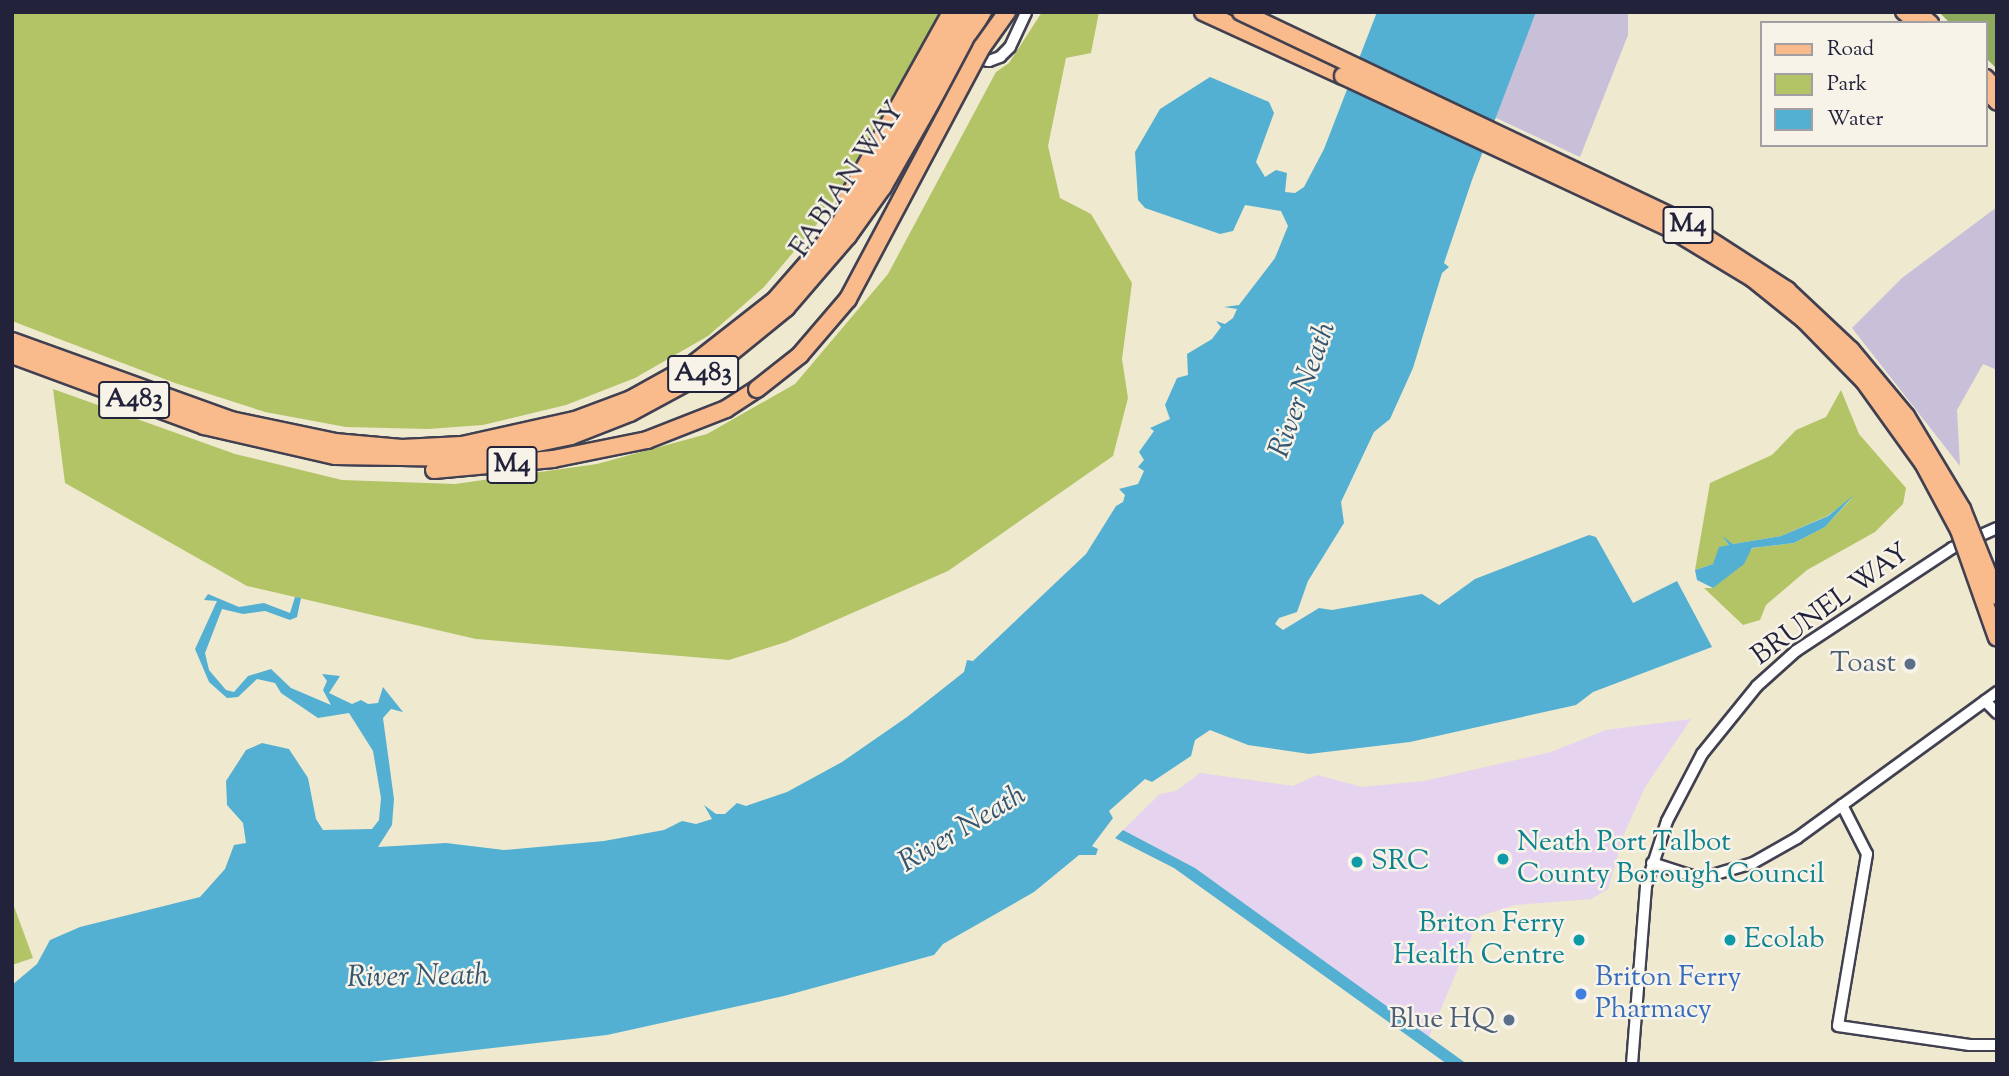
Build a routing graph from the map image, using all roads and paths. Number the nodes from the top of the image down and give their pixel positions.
1 (951, 12) edge
2 (967, 12) edge
3 (983, 12) edge
4 (1007, 12) edge
5 (1026, 12) edge
6 (1203, 12) edge
7 (1220, 12) edge
8 (1241, 12) edge
9 (961, 51) junction
10 (1343, 76) junction
11 (802, 271) junction
12 (12, 341) edge
13 (12, 355) edge
14 (258, 441) junction
15 (1997, 528) edge
16 (1997, 596) edge
17 (1997, 638) edge
18 (1997, 692) edge
19 (1985, 701) junction
20 (1997, 713) edge
21 (1842, 805) junction
22 (1653, 863) junction
23 (1997, 1045) edge
24 (1632, 1064) edge

1 - 11 highway
2 - 11 highway, FABIAN WAY / A483
3 - 9 highway, FABIAN WAY / A483
4 - 14 highway, M4, bridge
5 - 9 street
6 - 10 highway, M4
7 - 10 highway, M4
8 - 16 highway, M4, bridge
9 - 14 highway, FABIAN WAY / A483
10 - 17 highway, M4, bridge
11 - 12 highway, FABIAN WAY / A483
13 - 14 highway, FABIAN WAY / A483
15 - 22 street, BRUNEL WAY
18 - 19 street
19 - 20 street
19 - 21 street
21 - 22 street
21 - 23 street
22 - 24 street, BRUNEL WAY

